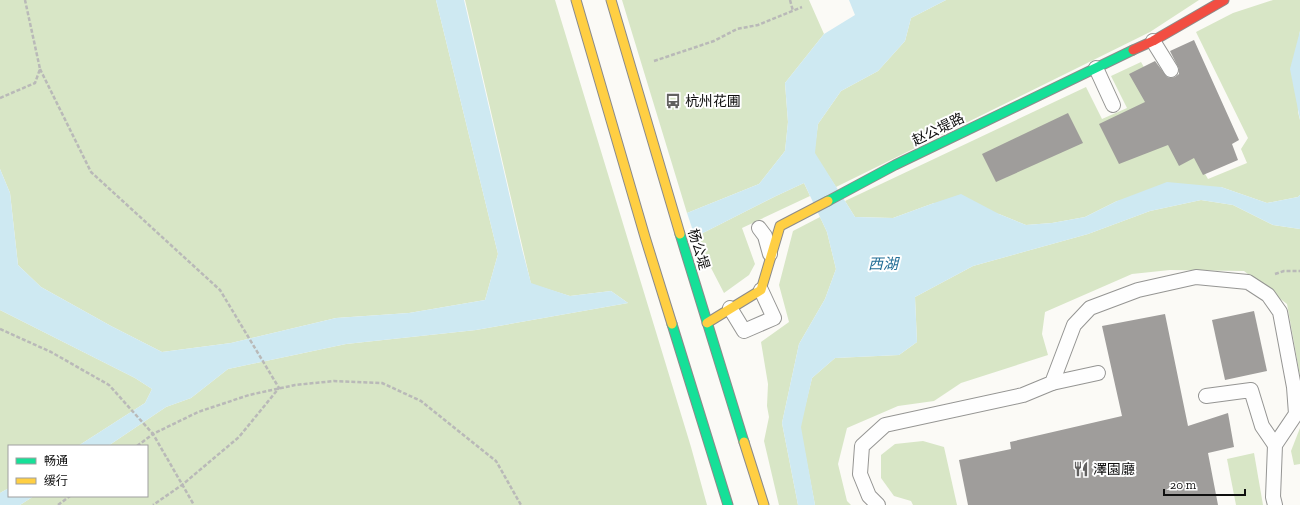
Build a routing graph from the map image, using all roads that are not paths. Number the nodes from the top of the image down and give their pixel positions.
1 (576, 0) edge
2 (611, 0) edge
3 (1224, 0) edge
4 (1153, 41) junction
5 (1096, 68) junction
6 (1171, 70) dead end
7 (1113, 105) dead end
8 (759, 228) dead end
9 (771, 258) junction
10 (761, 290) junction
11 (730, 308) junction
12 (707, 322) junction
13 (1098, 374) dead end
14 (1052, 383) junction
15 (1206, 396) dead end
16 (1275, 445) junction
17 (728, 505) edge
18 (764, 505) edge
19 (878, 505) edge
20 (1275, 505) edge

1 - 17 main road
2 - 12 main road, 杨公堤
3 - 4 main road, 赵公堤路
4 - 5 main road, 赵公堤路
4 - 6 lane
5 - 7 lane
5 - 9 main road, 赵公堤路
8 - 9 lane
9 - 10 main road, 赵公堤路
10 - 11 main road
10 - 11 lane
11 - 12 main road
12 - 18 main road, 杨公堤
13 - 14 lane
14 - 16 lane
14 - 19 lane
15 - 16 lane
16 - 20 lane

